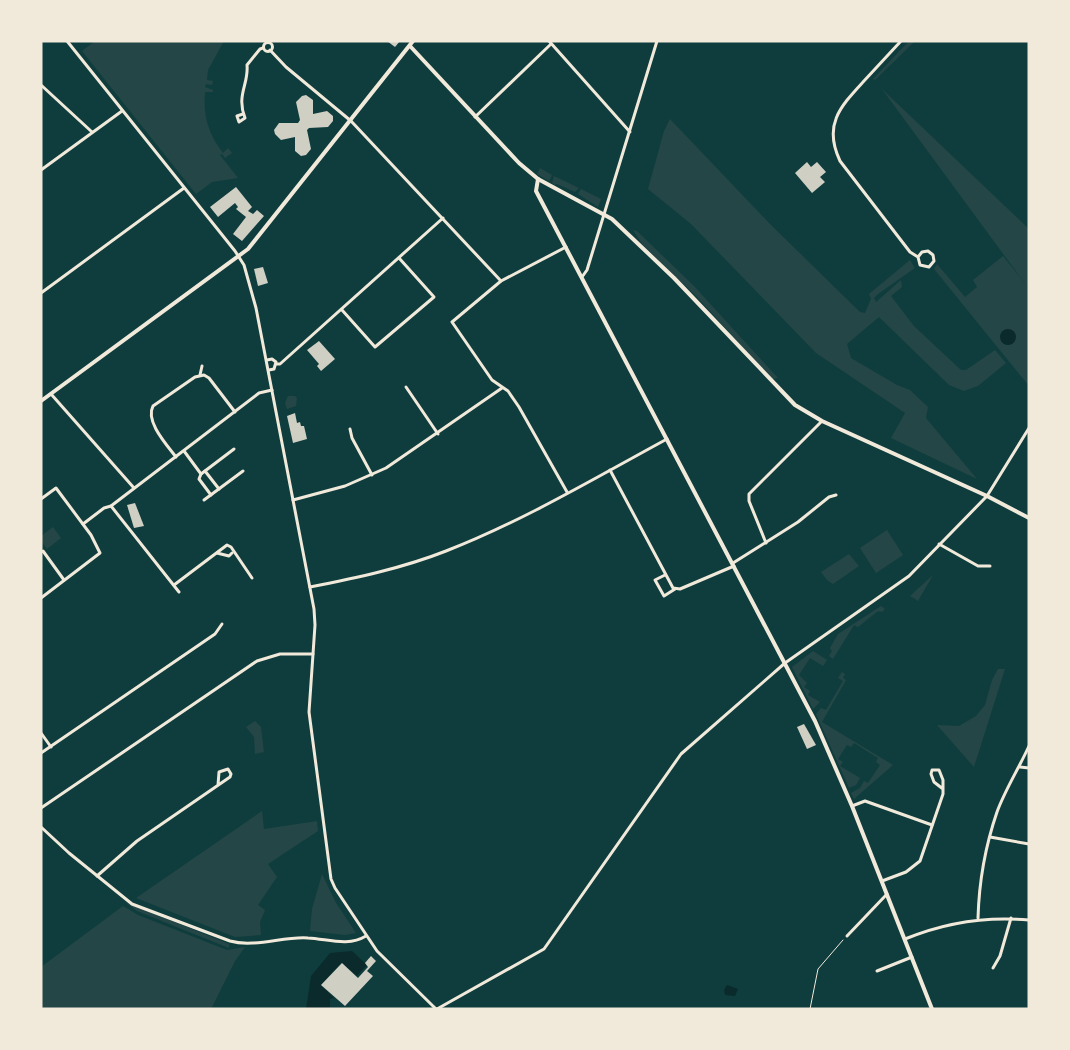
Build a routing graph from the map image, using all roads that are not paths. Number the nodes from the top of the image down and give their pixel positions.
1 (67, 41) edge
2 (414, 41) edge
3 (657, 41) edge
4 (900, 41) edge
5 (550, 42) edge
6 (410, 46) junction
7 (263, 48) junction
8 (270, 50) junction
9 (41, 85) edge
10 (122, 111) junction
11 (243, 114) dead end
12 (475, 117) junction
13 (351, 121) junction
14 (92, 132) junction
15 (631, 132) junction
16 (41, 170) edge
17 (538, 179) junction
18 (184, 188) junction
19 (605, 214) junction
20 (443, 218) junction
21 (566, 247) junction
22 (240, 256) junction
23 (918, 257) junction
24 (399, 258) junction
25 (582, 277) junction
26 (501, 281) junction
27 (41, 293) edge
28 (342, 310) junction
29 (267, 360) junction
30 (276, 364) junction
31 (202, 366) dead end
32 (269, 370) junction
33 (200, 375) junction
34 (406, 387) dead end
35 (502, 388) junction
36 (272, 390) junction
37 (51, 394) junction
38 (41, 401) edge
39 (235, 412) junction
40 (822, 422) junction
41 (1029, 428) edge
42 (350, 430) dead end
43 (438, 434) junction
44 (667, 439) junction
45 (234, 449) dead end
46 (184, 451) junction
47 (176, 457) junction
48 (610, 470) junction
49 (243, 471) dead end
50 (203, 473) junction
51 (372, 475) junction
52 (134, 488) junction
53 (219, 489) junction
54 (567, 492) junction
55 (211, 495) junction
56 (836, 495) dead end
57 (987, 496) junction
58 (41, 499) edge
59 (204, 500) dead end
60 (294, 500) junction
61 (111, 506) junction
62 (1029, 518) edge
63 (83, 524) junction
64 (766, 543) junction
65 (939, 544) junction
66 (41, 552) edge
67 (217, 553) junction
68 (232, 553) junction
69 (734, 564) junction
70 (990, 566) dead end
71 (665, 575) junction
72 (252, 578) dead end
73 (64, 580) junction
74 (174, 585) junction
75 (310, 586) junction
76 (674, 589) junction
77 (179, 592) dead end
78 (41, 598) edge
79 (222, 624) dead end
80 (313, 654) junction
81 (785, 663) junction
82 (41, 733) edge
83 (51, 746) junction
84 (1029, 746) edge
85 (41, 753) edge
86 (1020, 767) junction
87 (1029, 768) edge
88 (218, 785) junction
89 (943, 789) junction
90 (862, 795) dead end
91 (865, 801) junction
92 (852, 806) junction
93 (41, 808) edge
94 (932, 825) junction
95 (41, 827) edge
96 (990, 837) junction
97 (1029, 844) edge
98 (97, 876) junction
99 (882, 881) junction
100 (887, 894) junction
101 (978, 918) junction
102 (1011, 918) junction
103 (1029, 920) edge
104 (366, 936) junction
105 (847, 936) road end
106 (905, 938) junction
107 (912, 957) junction
108 (993, 968) dead end
109 (877, 971) dead end
110 (437, 1009) edge
111 (932, 1009) edge

1 - 10 street
2 - 6 street
3 - 15 street
4 - 23 street
5 - 12 street
5 - 15 street
6 - 12 street
6 - 13 street
7 - 8 street
7 - 8 street
7 - 11 street
8 - 13 street
9 - 14 street
10 - 14 street
10 - 18 street
12 - 17 street
13 - 20 street
13 - 22 street
14 - 16 street
15 - 19 street
17 - 19 street
17 - 21 street
18 - 22 street
18 - 27 street
19 - 25 street
19 - 40 street
20 - 24 street
20 - 26 street
21 - 25 street
21 - 26 street
22 - 29 street
22 - 37 street
23 - 23 street
24 - 28 street
24 - 28 street
25 - 44 street
26 - 35 street
28 - 30 street
29 - 30 street
29 - 32 street
30 - 32 street
31 - 33 street
32 - 36 street
33 - 39 street
33 - 47 street
34 - 43 street
35 - 43 street
35 - 54 street
36 - 39 street
36 - 60 street
37 - 38 street
37 - 52 street
39 - 46 street
40 - 57 street
40 - 64 street
41 - 57 street
42 - 51 street
43 - 51 street
44 - 48 street
44 - 69 street
45 - 50 street
46 - 47 street
46 - 50 street
47 - 52 street
48 - 54 street
48 - 71 street
49 - 53 street
50 - 53 street
50 - 55 street
51 - 60 street
52 - 61 street
53 - 55 street
54 - 75 street
55 - 59 street
56 - 64 street
57 - 62 street
57 - 65 street
58 - 63 street
60 - 75 street
61 - 63 street
61 - 74 street
63 - 73 street
64 - 69 street
65 - 70 street
65 - 81 street
66 - 73 street
67 - 68 street
67 - 68 street
67 - 74 street
68 - 72 street
69 - 76 street
69 - 81 street
71 - 76 street
71 - 76 street
73 - 78 street
74 - 77 street
75 - 80 street
79 - 83 street
80 - 93 street
80 - 104 street
81 - 92 street
81 - 110 street
82 - 83 street
83 - 85 street
84 - 86 street
86 - 87 street
86 - 96 street
88 - 88 street
88 - 98 street
89 - 89 street
89 - 94 street
90 - 91 street
91 - 92 street
91 - 94 street
92 - 99 street
94 - 99 street
95 - 98 street
96 - 97 street
96 - 101 street
98 - 104 street
99 - 100 street
100 - 105 street
100 - 106 street
101 - 102 street
101 - 106 street
102 - 103 street
102 - 108 street
104 - 110 street
106 - 107 street
107 - 109 street
107 - 111 street

